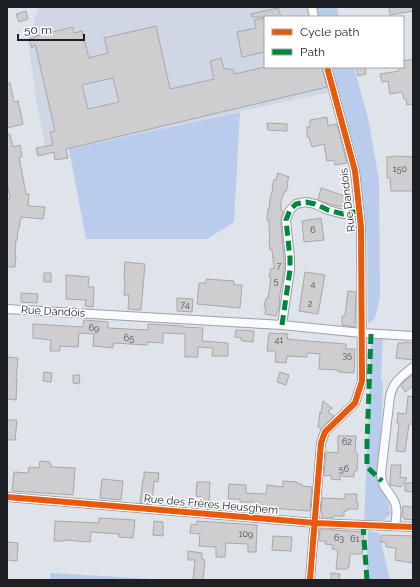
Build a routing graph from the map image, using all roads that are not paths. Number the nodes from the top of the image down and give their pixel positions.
1 (327, 68) edge
2 (359, 211) junction
3 (7, 309) edge
4 (282, 325) junction
5 (362, 333) junction
6 (413, 336) edge
7 (413, 367) edge
8 (7, 497) edge
9 (315, 523) junction
10 (395, 526) junction
11 (413, 527) edge
12 (310, 580) edge

1 - 2 street, Rue Dandois
2 - 4 street
2 - 5 street, Rue Dandois
3 - 4 street, Rue Dandois
4 - 5 street, Rue Dandois
5 - 6 street, Rue Dandois
5 - 9 street
7 - 10 street
8 - 9 street, Rue des Frères Heusghem
9 - 10 street, Rue des Frères Heusghem
9 - 12 street
10 - 11 street, Rue des Frères Heusghem

